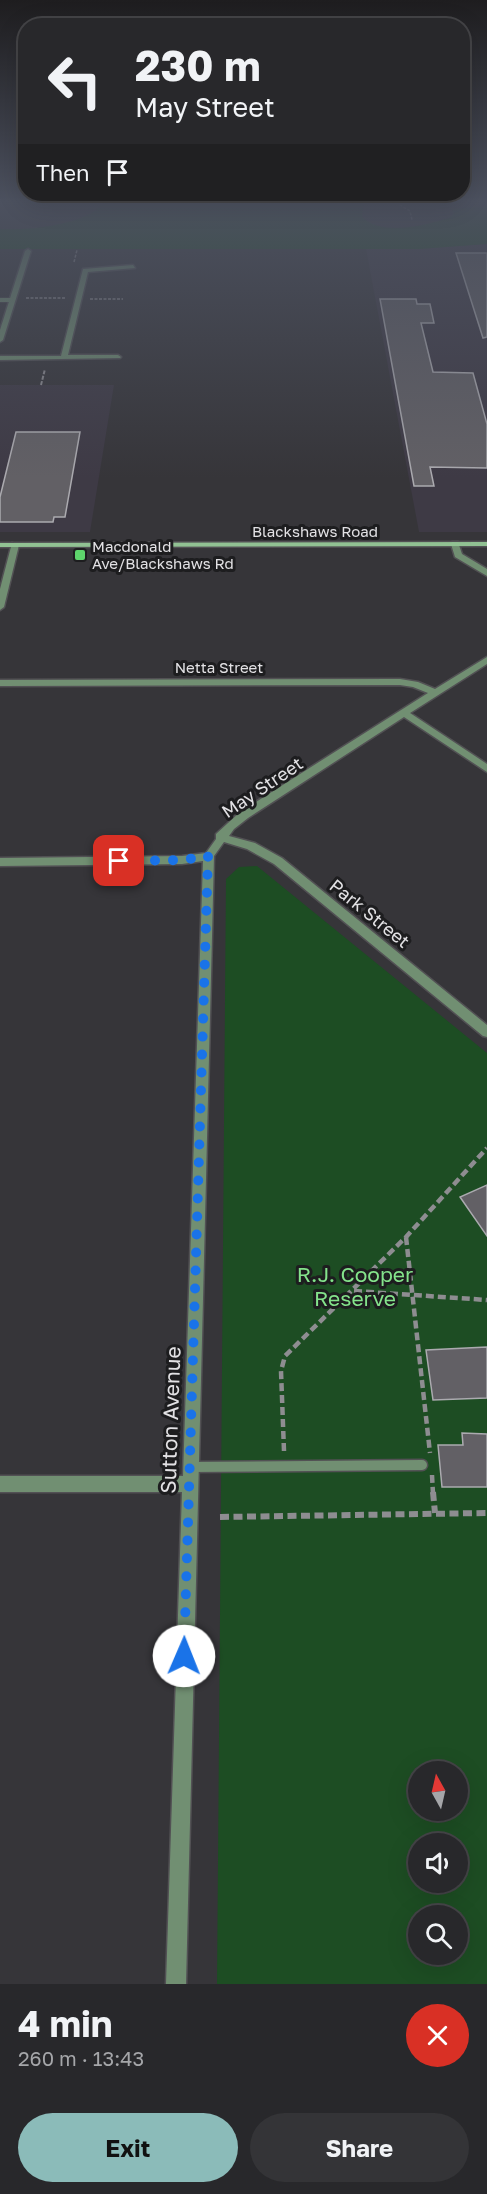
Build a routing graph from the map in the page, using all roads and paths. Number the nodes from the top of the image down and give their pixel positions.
1 (15, 293) edge
2 (80, 293) edge
3 (78, 298) junction
4 (13, 299) junction
5 (86, 299) dead end
6 (123, 299) dead end
7 (0, 300) edge
8 (0, 340) edge
9 (64, 357) junction
10 (118, 357) dead end
11 (0, 358) edge
12 (47, 363) dead end
13 (41, 385) dead end
14 (455, 544) junction
15 (487, 544) edge
16 (0, 545) edge
17 (15, 545) junction
18 (487, 573) edge
19 (0, 607) edge
20 (487, 660) edge
21 (0, 683) edge
22 (435, 693) junction
23 (405, 714) junction
24 (487, 769) edge
25 (220, 837) junction
26 (208, 856) junction
27 (0, 862) edge
28 (487, 1032) edge
29 (487, 1148) edge
30 (406, 1237) junction
31 (353, 1291) junction
32 (412, 1296) junction
33 (487, 1300) edge
34 (422, 1465) dead end
35 (284, 1466) junction
36 (189, 1475) junction
37 (0, 1484) edge
38 (435, 1513) junction
39 (487, 1513) edge
40 (220, 1517) dead end
41 (176, 1984) edge

1 - 4 street
2 - 3 street
3 - 4 path
3 - 9 street
4 - 7 lane
4 - 8 street
5 - 6 path
9 - 10 street
9 - 11 street
12 - 13 path
14 - 15 main road, Blackshaws Road
14 - 17 main road, Blackshaws Road
14 - 18 street
16 - 17 main road, Blackshaws Road
17 - 19 street
20 - 22 street, May Street
21 - 22 street, Netta Street
22 - 23 street, May Street
23 - 24 street
23 - 25 street, May Street
25 - 26 street, May Street
25 - 28 street, Park Street
26 - 27 street
26 - 36 street, Sutton Avenue
29 - 30 path
30 - 31 path
30 - 32 path
31 - 32 path
31 - 35 path
32 - 33 path
32 - 38 path
34 - 35 lane
35 - 36 lane
36 - 37 street
36 - 41 street, Sutton Avenue
38 - 39 path
38 - 40 path

